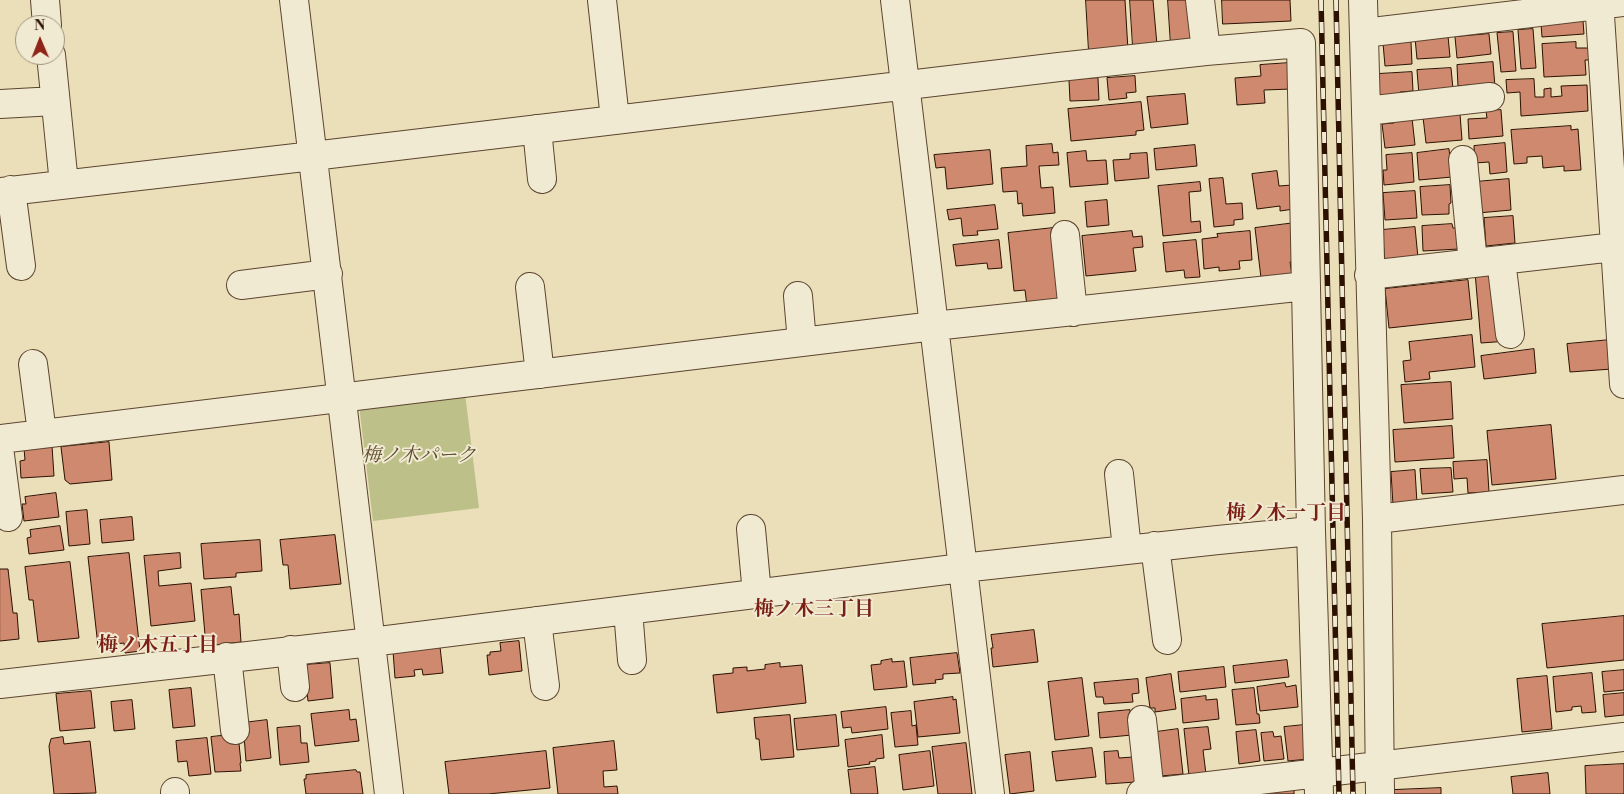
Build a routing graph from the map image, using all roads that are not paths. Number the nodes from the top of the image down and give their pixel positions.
1 (45, 0) edge
2 (294, 0) edge
3 (602, 0) edge
4 (895, 0) edge
5 (1200, 0) edge
6 (1363, 0) edge
7 (1608, 2) edge
8 (47, 15) edge
9 (1364, 33) junction
10 (1206, 51) junction
11 (52, 65) edge
12 (905, 85) junction
13 (1490, 97) dead end
14 (56, 101) junction
15 (0, 104) edge
16 (1366, 111) junction
17 (615, 119) junction
18 (537, 129) junction
19 (313, 156) junction
20 (1463, 160) dead end
21 (542, 179) dead end
22 (64, 184) junction
23 (6, 191) edge
24 (1065, 235) dead end
25 (1620, 246) edge
26 (1501, 260) junction
27 (1473, 263) junction
28 (21, 266) dead end
29 (328, 274) junction
30 (1370, 275) junction
31 (240, 284) dead end
32 (1306, 286) junction
33 (530, 287) dead end
34 (798, 296) dead end
35 (1073, 312) junction
36 (934, 326) junction
37 (1510, 334) dead end
38 (802, 342) junction
39 (1623, 352) edge
40 (33, 364) dead end
41 (540, 374) junction
42 (1624, 384) edge
43 (343, 397) junction
44 (42, 433) junction
45 (0, 439) edge
46 (0, 455) edge
47 (1119, 474) dead end
48 (1624, 490) edge
49 (8, 517) dead end
50 (1377, 519) junction
51 (751, 529) dead end
52 (1311, 531) junction
53 (1155, 546) junction
54 (1127, 550) junction
55 (962, 568) junction
56 (757, 594) junction
57 (628, 610) junction
58 (537, 621) junction
59 (1167, 640) dead end
60 (371, 642) junction
61 (291, 650) junction
62 (227, 657) junction
63 (632, 660) dead end
64 (0, 684) edge
65 (545, 686) dead end
66 (295, 687) dead end
67 (1142, 720) dead end
68 (234, 730) dead end
69 (1624, 738) edge
70 (1379, 766) junction
71 (1319, 783) edge
72 (389, 794) edge
73 (990, 794) edge
74 (1146, 794) edge
75 (1380, 794) edge

1 - 8 street
2 - 19 street
3 - 17 street
4 - 12 street
5 - 10 street
6 - 9 street
7 - 9 street
7 - 25 street
9 - 16 street
10 - 12 street
10 - 32 street
11 - 14 street
12 - 17 street
12 - 36 street
13 - 16 street
14 - 15 street
14 - 22 street
16 - 30 street
17 - 18 street
18 - 19 street
18 - 21 street
19 - 22 street
19 - 29 street
20 - 27 street
22 - 23 street
23 - 28 street
24 - 35 street
25 - 26 street
25 - 39 street
26 - 27 street
26 - 37 street
27 - 30 street
29 - 31 street
29 - 43 street
30 - 50 street
32 - 35 street
32 - 52 street
33 - 41 street
34 - 38 street
35 - 36 street
36 - 38 street
36 - 55 street
38 - 41 street
39 - 42 street
40 - 44 street
41 - 43 street
43 - 44 street
43 - 60 street
44 - 45 street
46 - 49 street
47 - 54 street
48 - 50 street
50 - 70 street
51 - 56 street
52 - 53 street
52 - 71 street
53 - 54 street
53 - 59 street
54 - 55 street
55 - 56 street
55 - 73 street
56 - 57 street
57 - 58 street
57 - 63 street
58 - 60 street
58 - 65 street
60 - 61 street
60 - 72 street
61 - 62 street
61 - 66 street
62 - 64 street
62 - 68 street
67 - 74 street
69 - 70 street
70 - 71 street
70 - 75 street
71 - 74 street

